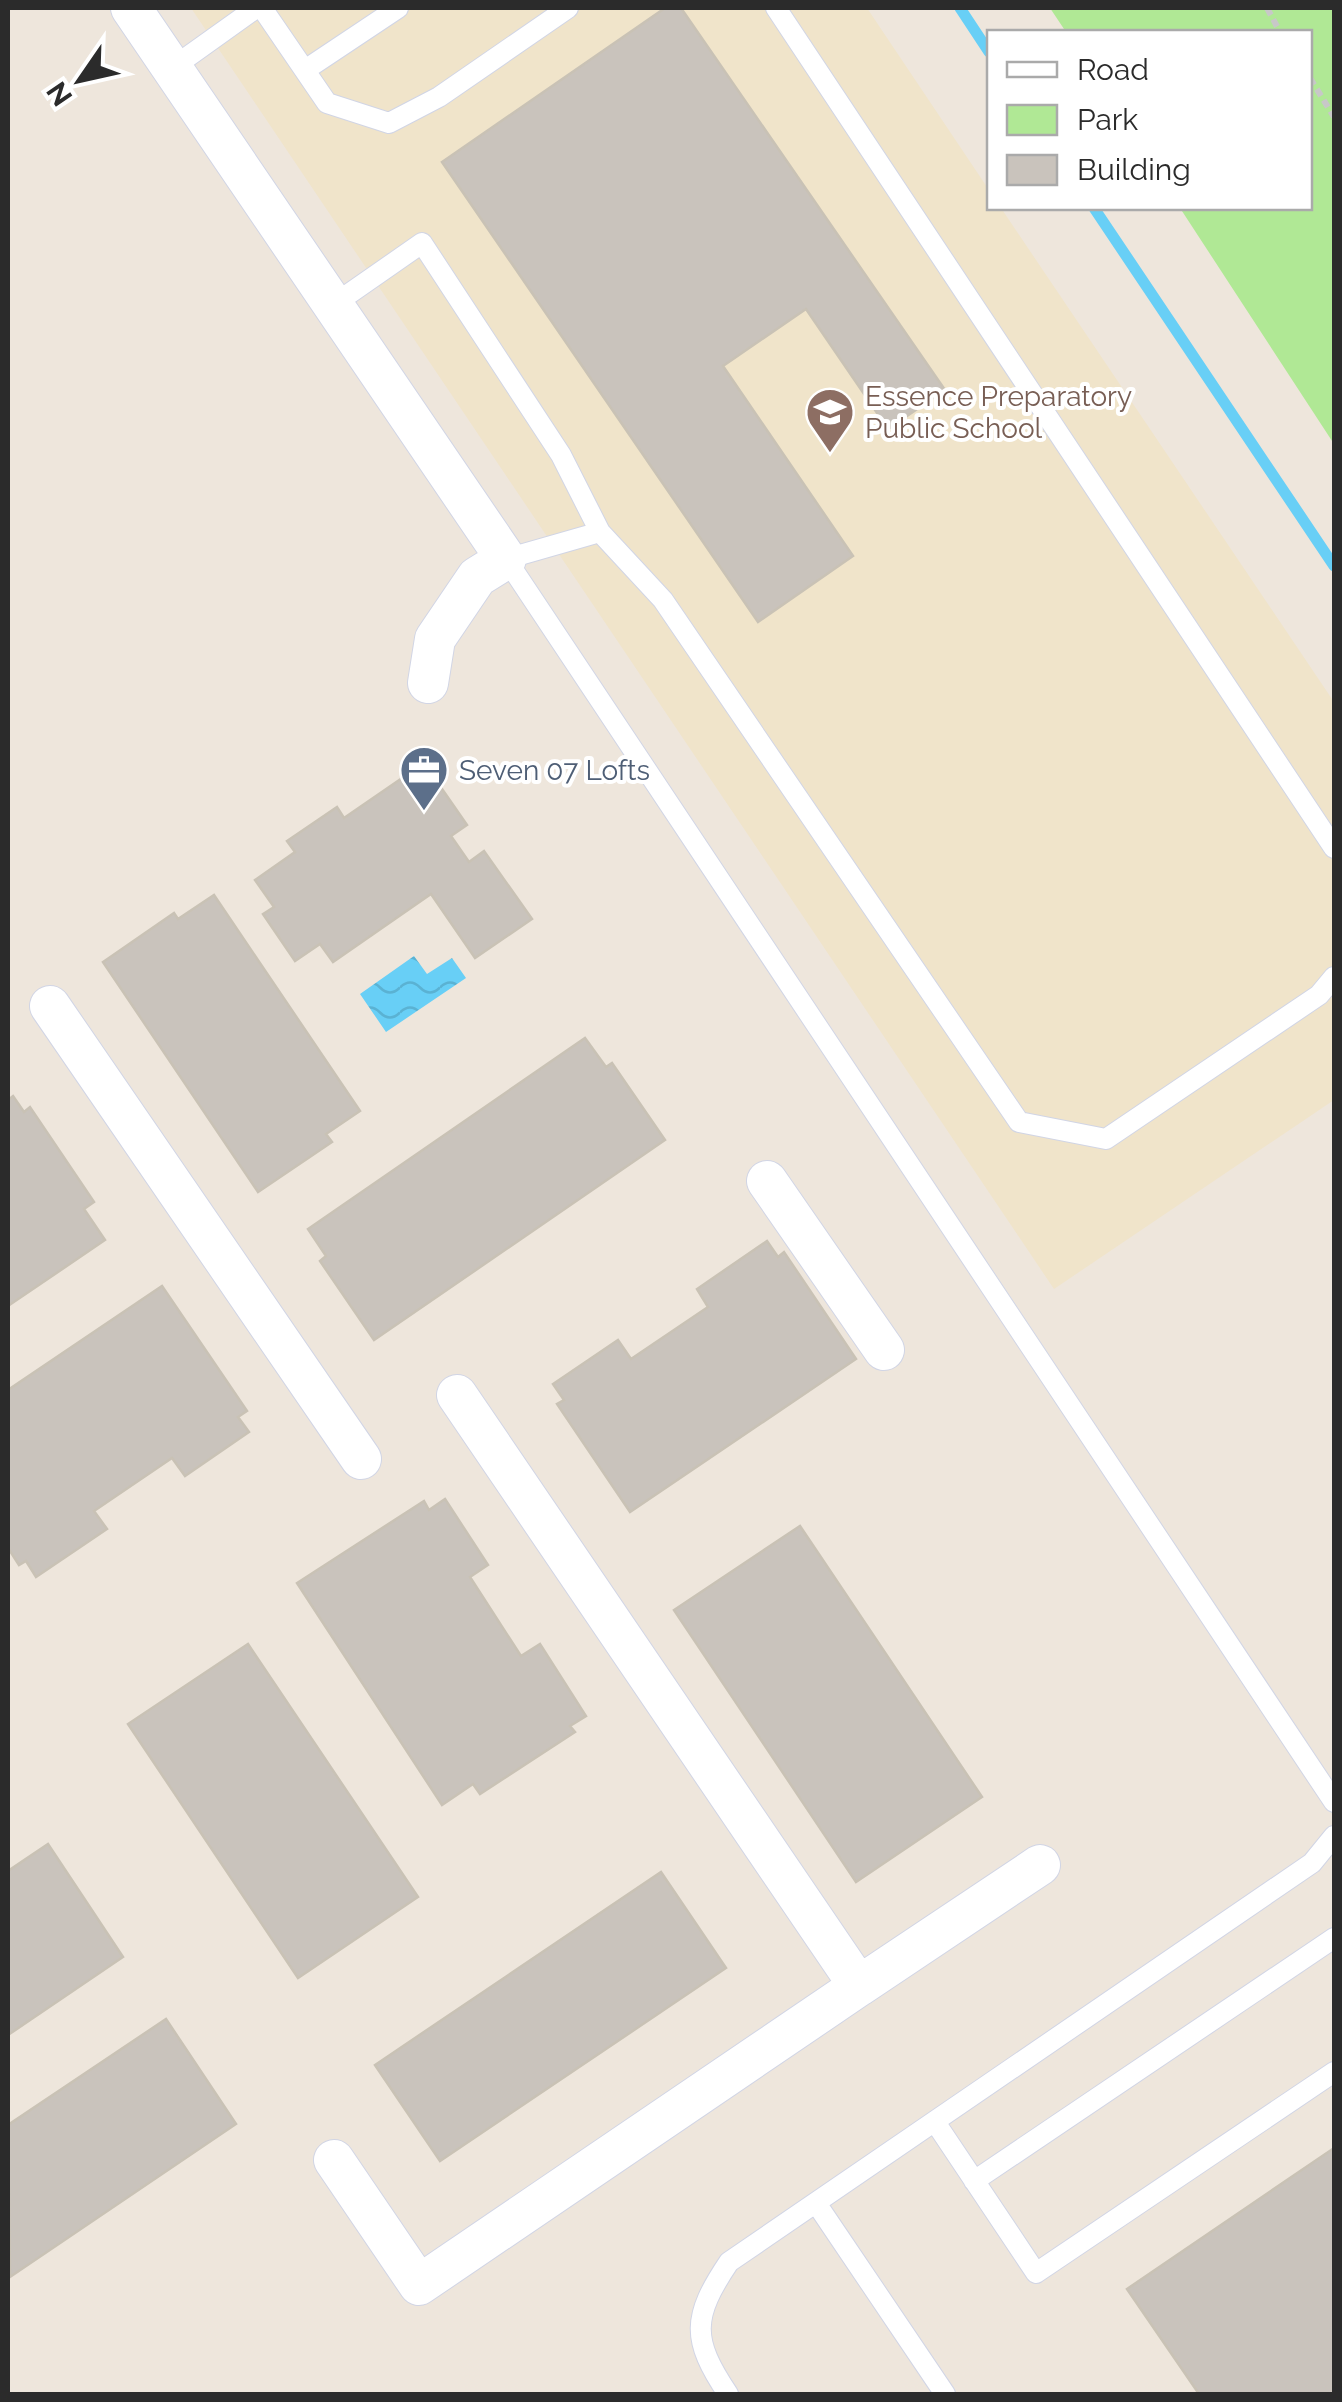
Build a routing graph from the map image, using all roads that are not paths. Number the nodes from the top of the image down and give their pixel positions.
1 (132, 8) edge
2 (259, 8) edge
3 (568, 8) edge
4 (776, 8) edge
5 (386, 11) edge
6 (172, 68) junction
7 (305, 70) junction
8 (333, 305) junction
9 (600, 532) junction
10 (506, 559) junction
11 (428, 683) dead end
12 (1334, 848) edge
13 (1334, 977) edge
14 (50, 1006) dead end
15 (766, 1181) dead end
16 (884, 1350) dead end
17 (457, 1394) dead end
18 (362, 1459) dead end
19 (1334, 1802) edge
20 (1334, 1836) edge
21 (1040, 1865) dead end
22 (1334, 1938) edge
23 (859, 1986) junction
24 (1334, 2072) edge
25 (934, 2122) junction
26 (334, 2160) dead end
27 (974, 2181) junction
28 (816, 2203) junction
29 (728, 2394) edge
30 (944, 2394) edge

1 - 6 street
2 - 6 lane
2 - 7 lane
3 - 7 lane
4 - 12 lane
5 - 7 lane
6 - 8 street
8 - 9 lane
8 - 10 street
9 - 10 lane
9 - 13 lane
10 - 11 street
10 - 19 lane
14 - 18 street
15 - 16 street
17 - 23 street
20 - 25 lane
21 - 23 street
22 - 27 lane
23 - 26 street
24 - 27 lane
25 - 27 lane
25 - 28 lane
28 - 29 lane
28 - 30 lane

